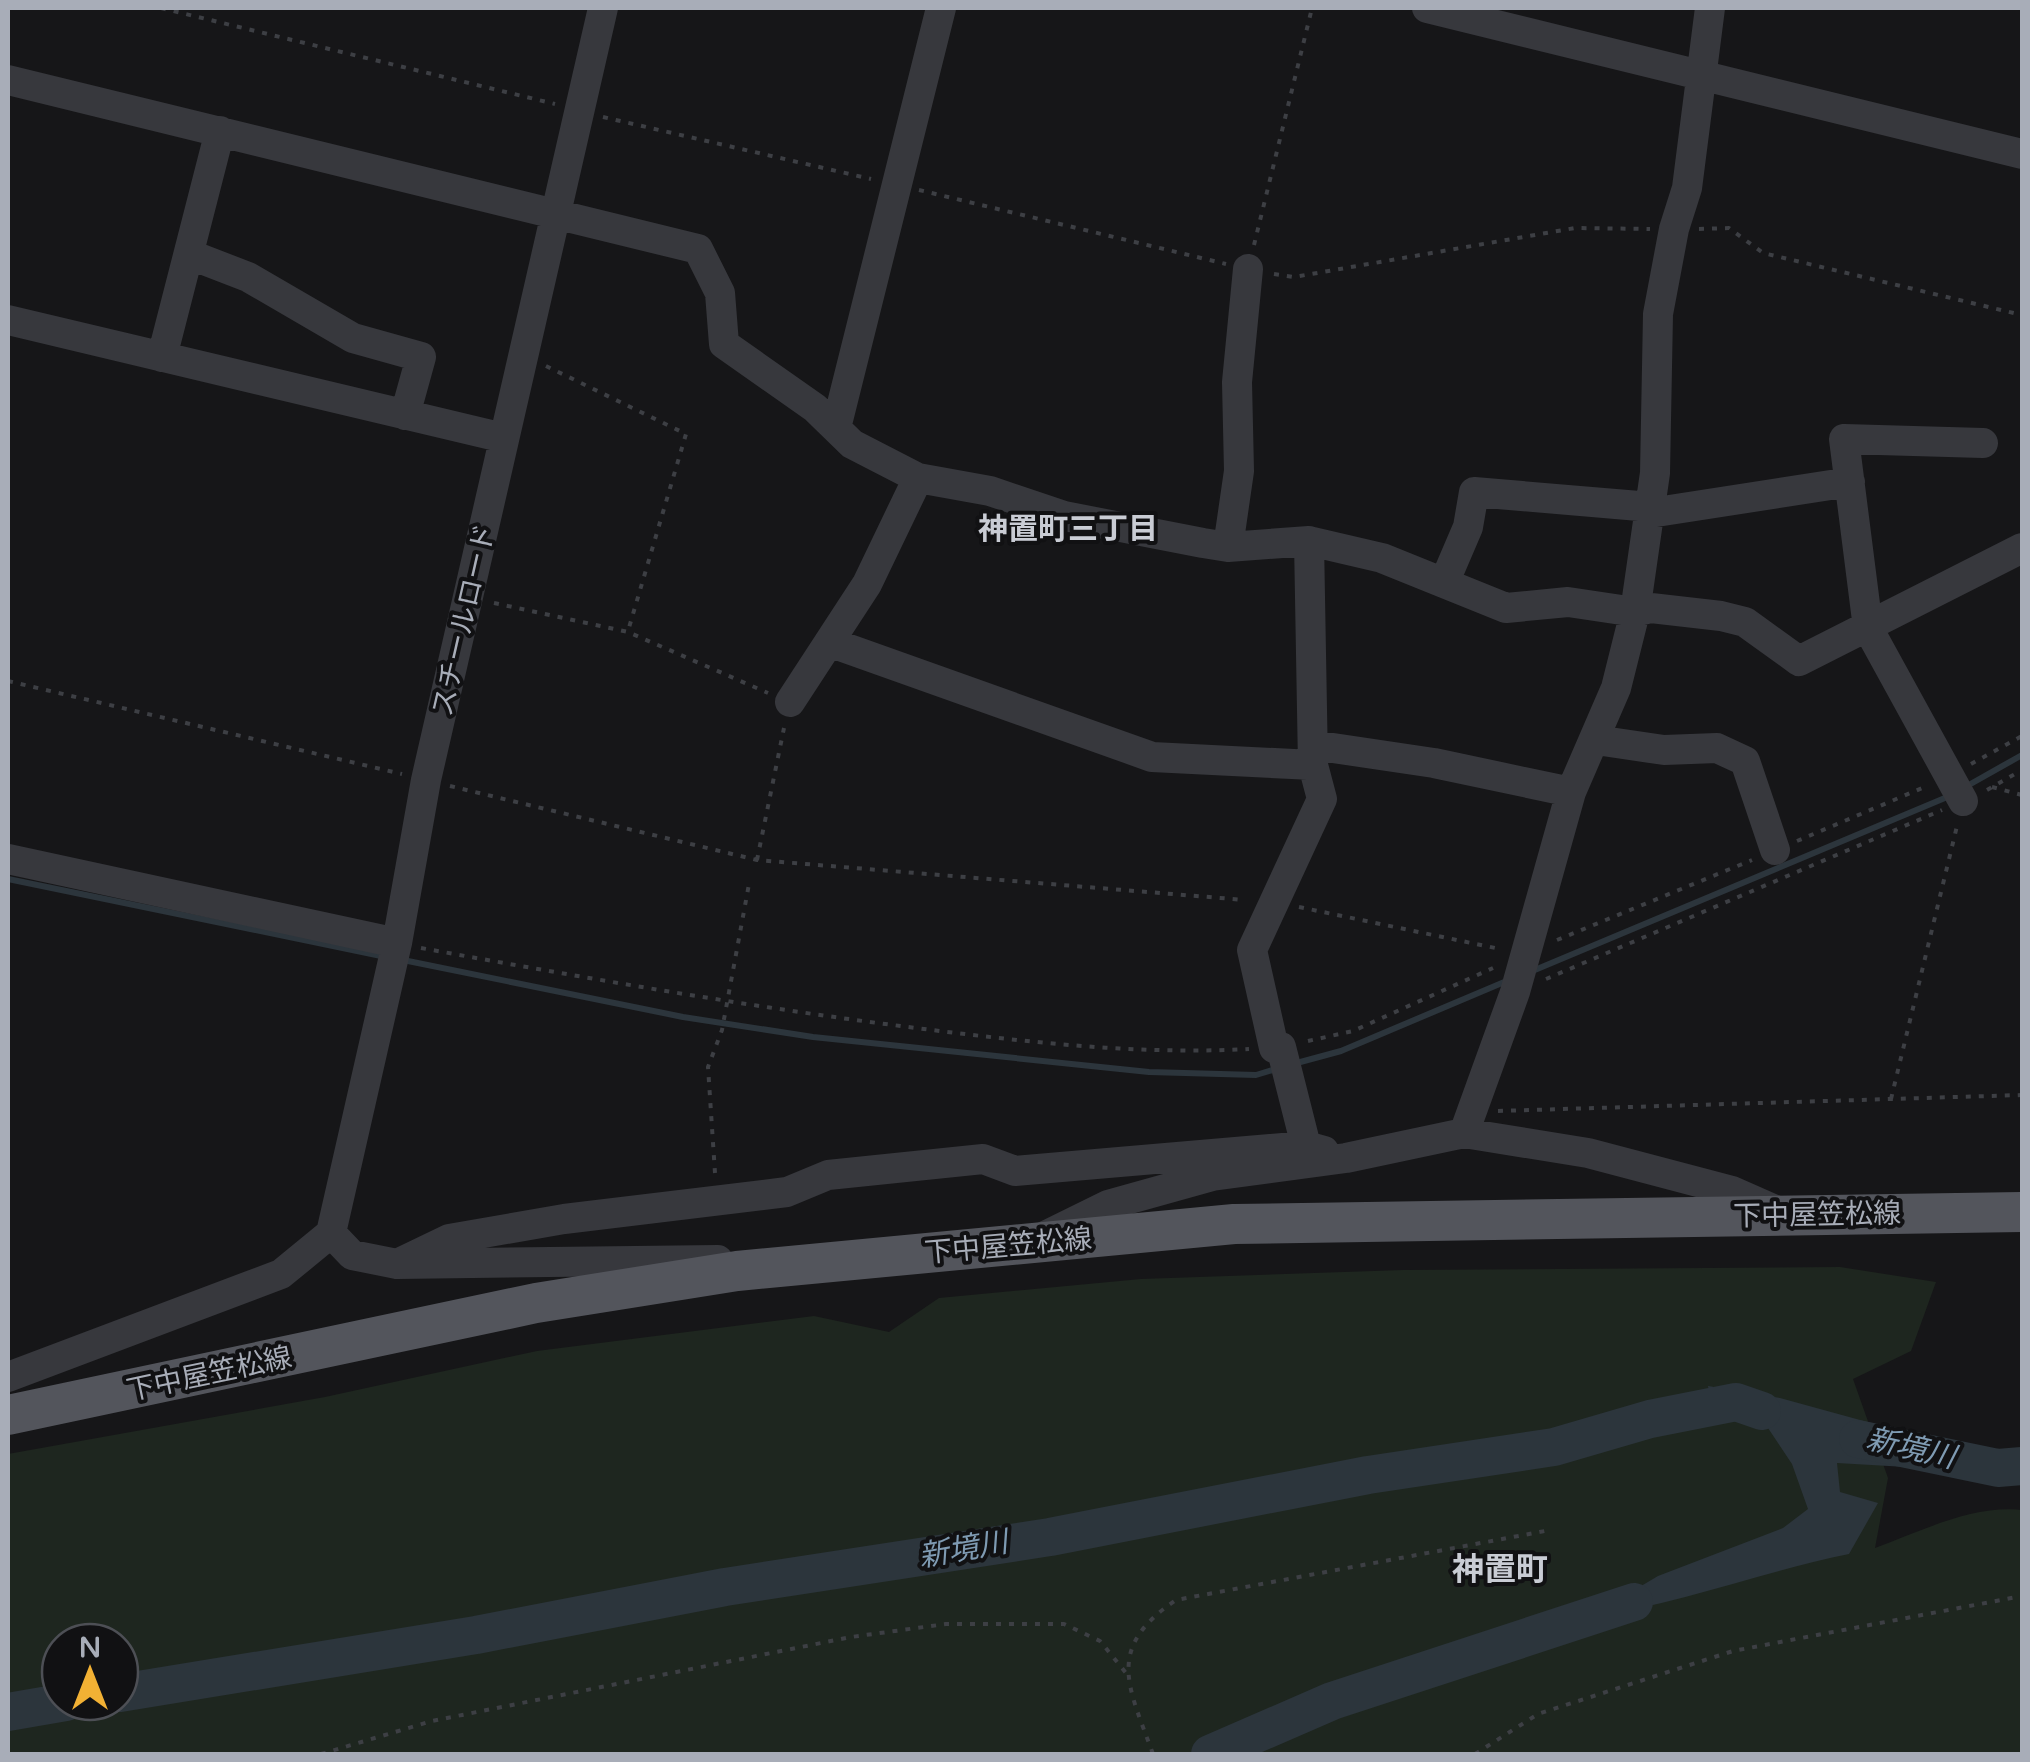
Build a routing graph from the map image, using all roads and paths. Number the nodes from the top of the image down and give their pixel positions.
1 (161, 8) edge
2 (603, 8) edge
3 (941, 8) edge
4 (1312, 8) edge
5 (1427, 8) edge
6 (1710, 8) edge
7 (1490, 15) edge
8 (1705, 74) junction
9 (8, 80) edge
10 (581, 110) junction
11 (220, 131) junction
12 (2022, 154) edge
13 (556, 217) junction
14 (1674, 229) junction
15 (190, 255) junction
16 (1248, 270) junction
17 (2022, 314) edge
18 (8, 320) edge
19 (524, 356) junction
20 (162, 357) junction
21 (405, 415) junction
22 (836, 428) junction
23 (504, 438) junction
24 (1982, 443) dead end
25 (918, 478) junction
26 (1850, 482) junction
27 (1651, 510) junction
28 (1309, 542) junction
29 (1228, 547) junction
30 (2022, 548) edge
31 (1444, 583) junction
32 (470, 598) junction
33 (1635, 612) junction
34 (1868, 628) junction
35 (628, 632) junction
36 (829, 642) junction
37 (8, 681) edge
38 (790, 702) junction
39 (2022, 736) edge
40 (1596, 740) junction
41 (1313, 755) junction
42 (2022, 770) edge
43 (426, 780) junction
44 (1992, 787) junction
45 (1957, 790) junction
46 (1571, 792) junction
47 (2022, 795) edge
48 (1774, 850) junction
49 (8, 859) edge
50 (757, 860) junction
51 (749, 884) dead end
52 (1276, 902) junction
53 (394, 956) junction
54 (1519, 975) junction
55 (725, 1004) junction
56 (1282, 1057) junction
57 (2022, 1095) edge
58 (1891, 1099) junction
59 (1468, 1122) junction
60 (1306, 1146) junction
61 (1346, 1158) junction
62 (717, 1200) junction
63 (2022, 1212) edge
64 (1785, 1215) junction
65 (332, 1234) junction
66 (1032, 1242) junction
67 (397, 1264) junction
68 (737, 1272) junction
69 (8, 1377) edge
70 (8, 1415) edge
71 (1545, 1531) dead end
72 (2022, 1596) edge
73 (1126, 1672) junction
74 (321, 1754) edge
75 (1153, 1754) edge
76 (1474, 1754) edge

1 - 10 path
2 - 10 street, スチールロード
3 - 22 street
4 - 16 path
5 - 7 street
6 - 8 street
7 - 8 street
8 - 12 street
8 - 14 street
9 - 11 street
10 - 13 street, スチールロード
11 - 13 street
11 - 15 street
13 - 19 street, スチールロード
13 - 22 street
14 - 16 path
14 - 17 path
14 - 27 street
15 - 20 street
15 - 21 street
16 - 29 street
18 - 20 street
19 - 23 street, スチールロード
19 - 35 path
20 - 21 street
21 - 23 street
22 - 25 street
23 - 32 street, スチールロード
24 - 26 street
25 - 29 street
25 - 36 street
26 - 27 street
26 - 34 street
27 - 31 street
27 - 33 street
28 - 29 street
28 - 31 street
28 - 41 street
30 - 34 street
31 - 33 street
32 - 35 path
32 - 43 street, スチールロード
33 - 34 street
33 - 40 street
34 - 45 street
35 - 38 path
36 - 38 street
36 - 41 street
37 - 43 path
38 - 50 path
39 - 45 path
40 - 46 street
40 - 48 street
41 - 46 street
41 - 52 street
42 - 44 path
43 - 50 path
43 - 53 street, スチールロード
44 - 45 path
44 - 47 path
45 - 48 path
45 - 54 path
45 - 58 path
46 - 54 street
48 - 54 path
49 - 53 street
50 - 52 path
51 - 55 path
52 - 54 path
52 - 56 street
53 - 55 path
53 - 65 street, スチールロード
54 - 56 path
54 - 59 street
55 - 56 path
55 - 62 path
56 - 60 street
57 - 58 path
58 - 59 path
59 - 61 street
59 - 64 street
60 - 61 street
60 - 62 street
61 - 66 street
62 - 67 street
63 - 64 main road, 下中屋笠松線
64 - 66 main road, 下中屋笠松線
65 - 67 street
65 - 69 street
66 - 68 main road, 下中屋笠松線
67 - 68 street
68 - 70 main road, 下中屋笠松線
71 - 73 path
72 - 76 path
73 - 74 path
73 - 75 path

